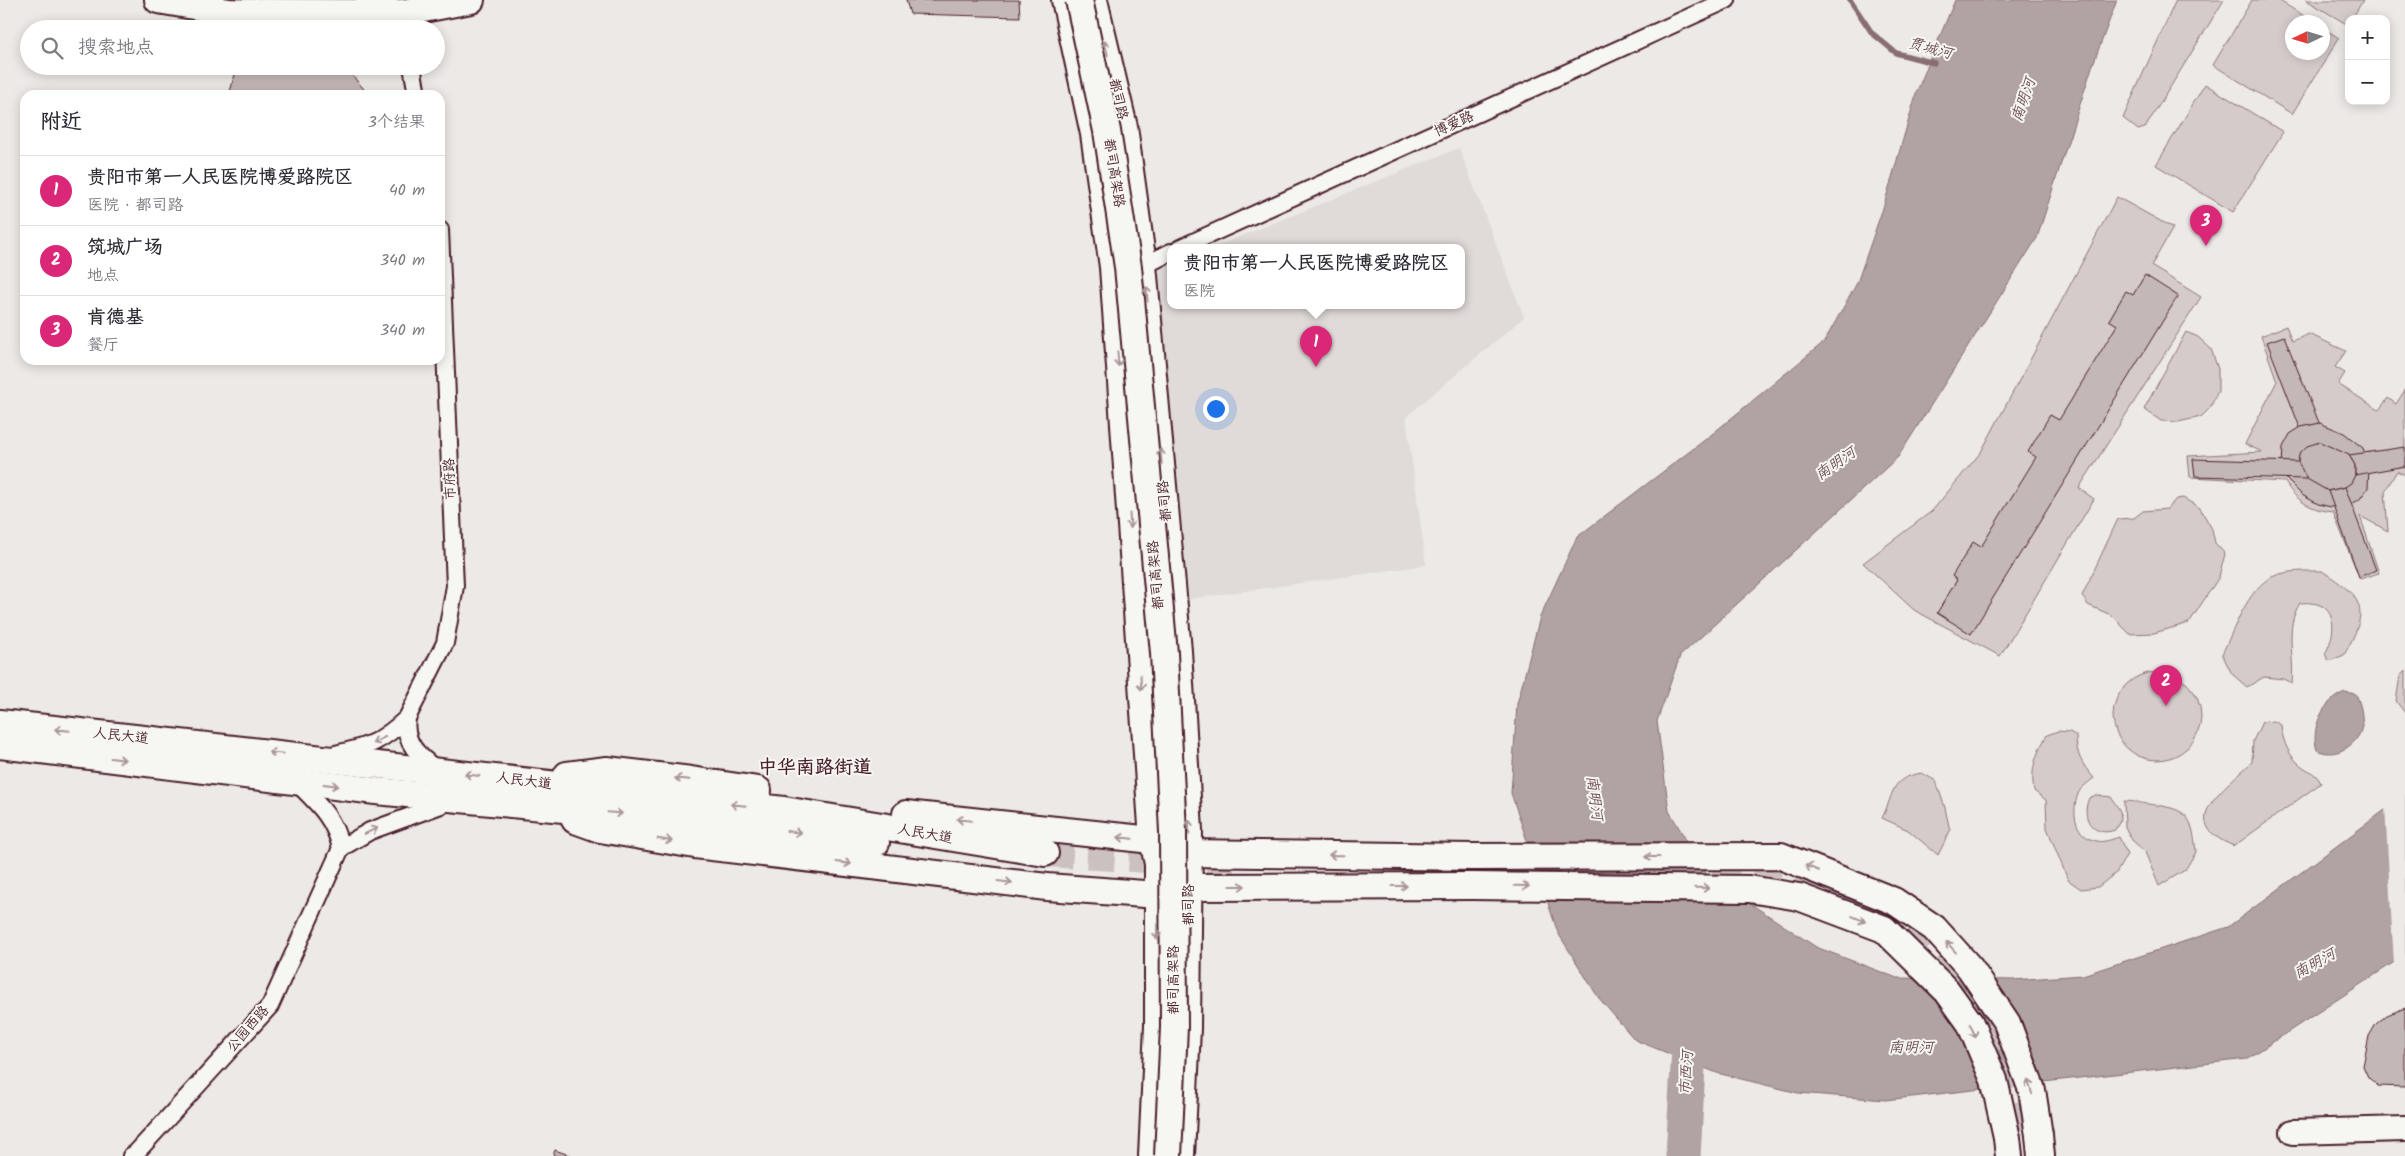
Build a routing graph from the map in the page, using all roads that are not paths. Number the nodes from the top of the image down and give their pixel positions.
1 (158, 0) edge
2 (471, 0) edge
3 (1064, 0) edge
4 (1079, 0) edge
5 (1095, 0) edge
6 (1727, 0) edge
7 (403, 14) edge
8 (414, 75) edge
9 (416, 90) edge
10 (1189, 244) edge
11 (1167, 254) edge
12 (1144, 265) junction
13 (1113, 284) junction
14 (445, 349) edge
15 (407, 718) junction
16 (0, 723) edge
17 (0, 745) edge
18 (318, 757) junction
19 (438, 771) junction
20 (524, 780) junction
21 (295, 781) junction
22 (458, 798) junction
23 (534, 805) junction
24 (1152, 840) junction
25 (340, 848) junction
26 (1189, 853) junction
27 (1189, 886) junction
28 (1158, 896) junction
29 (2405, 1129) edge
30 (2293, 1132) dead end
31 (2040, 1146) edge
32 (2008, 1147) edge
33 (131, 1156) edge
34 (1151, 1156) edge
35 (1168, 1156) edge
36 (1182, 1156) edge

1 - 7 main road
2 - 7 main road
3 - 13 main road
4 - 35 main road, 都司高架路, bridge
12 -> 5 main road, 都司路
6 - 10 street, 博爱路
8 - 9 street
11 - 12 street
12 - 13 street
26 -> 12 main road, 都司路
13 -> 24 main road
14 - 15 street, 市府路
15 -> 18 street
15 - 19 street
18 -> 16 main road, 人民大道
17 -> 21 main road, 人民大道
18 - 19 main road, 人民大道
20 -> 19 main road, 人民大道
23 -> 20 main road, 人民大道
24 -> 20 main road
21 -> 22 main road, 人民大道
21 - 25 street
22 - 23 main road, 人民大道
25 -> 22 street
23 -> 28 main road
24 - 26 main road
24 - 28 main road
25 - 33 street, 公园西路
26 - 27 main road, 都司路
31 -> 26 main road, bridge
27 - 28 main road
27 -> 32 main road, bridge
27 - 36 main road, 都司路
28 -> 34 main road
29 - 30 main road

